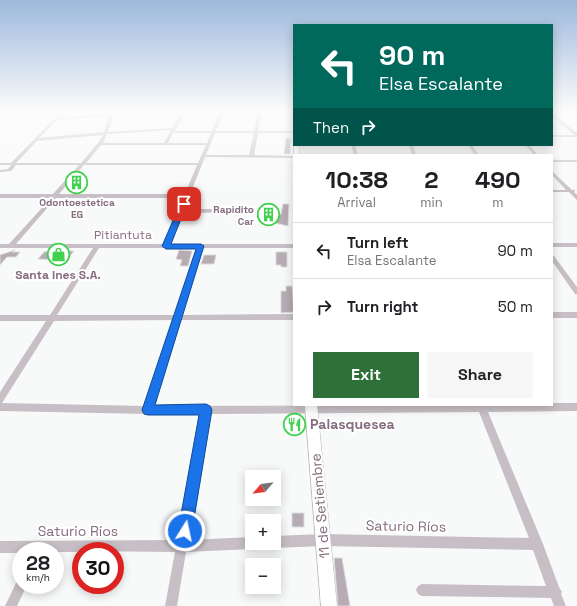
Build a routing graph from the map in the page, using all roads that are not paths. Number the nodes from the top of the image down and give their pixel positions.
1 (42, 139) edge
2 (103, 139) edge
3 (167, 139) edge
4 (210, 139) edge
5 (254, 139) edge
6 (35, 140) joint
7 (100, 144) junction
8 (165, 144) junction
9 (208, 144) junction
10 (528, 146) edge
11 (535, 154) edge
12 (204, 156) junction
13 (293, 156) edge
14 (251, 157) junction
15 (553, 161) edge
16 (577, 161) edge
17 (0, 164) edge
18 (13, 164) junction
19 (84, 164) junction
20 (200, 164) junction
21 (0, 171) edge
22 (553, 173) edge
23 (553, 191) edge
24 (571, 191) junction
25 (577, 192) edge
26 (0, 196) edge
27 (54, 196) junction
28 (186, 196) junction
29 (577, 198) edge
30 (252, 211) dead end
31 (180, 212) junction
32 (553, 245) edge
33 (577, 245) edge
34 (5, 246) edge
35 (97, 246) junction
36 (166, 246) junction
37 (201, 246) junction
38 (293, 246) edge
39 (0, 252) edge
40 (553, 258) edge
41 (577, 292) edge
42 (553, 315) edge
43 (577, 315) edge
44 (293, 317) edge
45 (0, 318) edge
46 (52, 318) junction
47 (178, 318) junction
48 (0, 400) edge
49 (481, 406) edge
50 (0, 407) edge
51 (311, 407) edge
52 (577, 408) edge
53 (148, 410) junction
54 (206, 410) junction
55 (322, 540) junction
56 (281, 542) edge
57 (245, 543) edge
58 (537, 544) junction
59 (182, 546) junction
60 (0, 547) edge
61 (12, 548) edge
62 (64, 548) edge
63 (422, 590) dead end
64 (556, 592) junction
65 (17, 594) edge
66 (11, 606) edge
67 (171, 606) edge
68 (329, 606) edge
69 (560, 606) edge

1 - 6 street
2 - 7 street
3 - 8 street
4 - 9 street
5 - 14 street
6 - 18 street
7 - 8 street
7 - 19 street
8 - 9 street
9 - 12 street
10 - 11 street
12 - 14 street
12 - 20 street
13 - 14 street
15 - 16 street
17 - 18 street
18 - 19 street
18 - 21 street
19 - 20 street
19 - 27 street
20 - 28 street
22 - 24 street
23 - 24 street
24 - 25 street
24 - 29 street
26 - 27 street
27 - 28 street
27 - 34 street
28 - 31 street
30 - 31 street
31 - 36 street
32 - 33 street
34 - 35 street, Pitiantuta
34 - 39 street
35 - 36 street, Pitiantuta
35 - 46 street
36 - 37 street, Pitiantuta
37 - 38 street, Pitiantuta
37 - 47 street
40 - 41 street
42 - 43 street
44 - 47 street
45 - 46 street
46 - 47 street
46 - 48 street
47 - 53 street
49 - 51 street
49 - 52 street
49 - 58 street
50 - 53 street
51 - 54 street
51 - 55 main road, 11 de Setiembre
53 - 54 street
54 - 59 street
55 - 56 street, Saturio Ríos
55 - 58 street, Saturio Ríos
55 - 68 main road, 11 de Setiembre
57 - 59 street, Saturio Ríos
58 - 64 street
59 - 62 street, Saturio Ríos
59 - 67 street
60 - 61 street, Saturio Ríos
63 - 64 street
64 - 69 street
65 - 66 street

